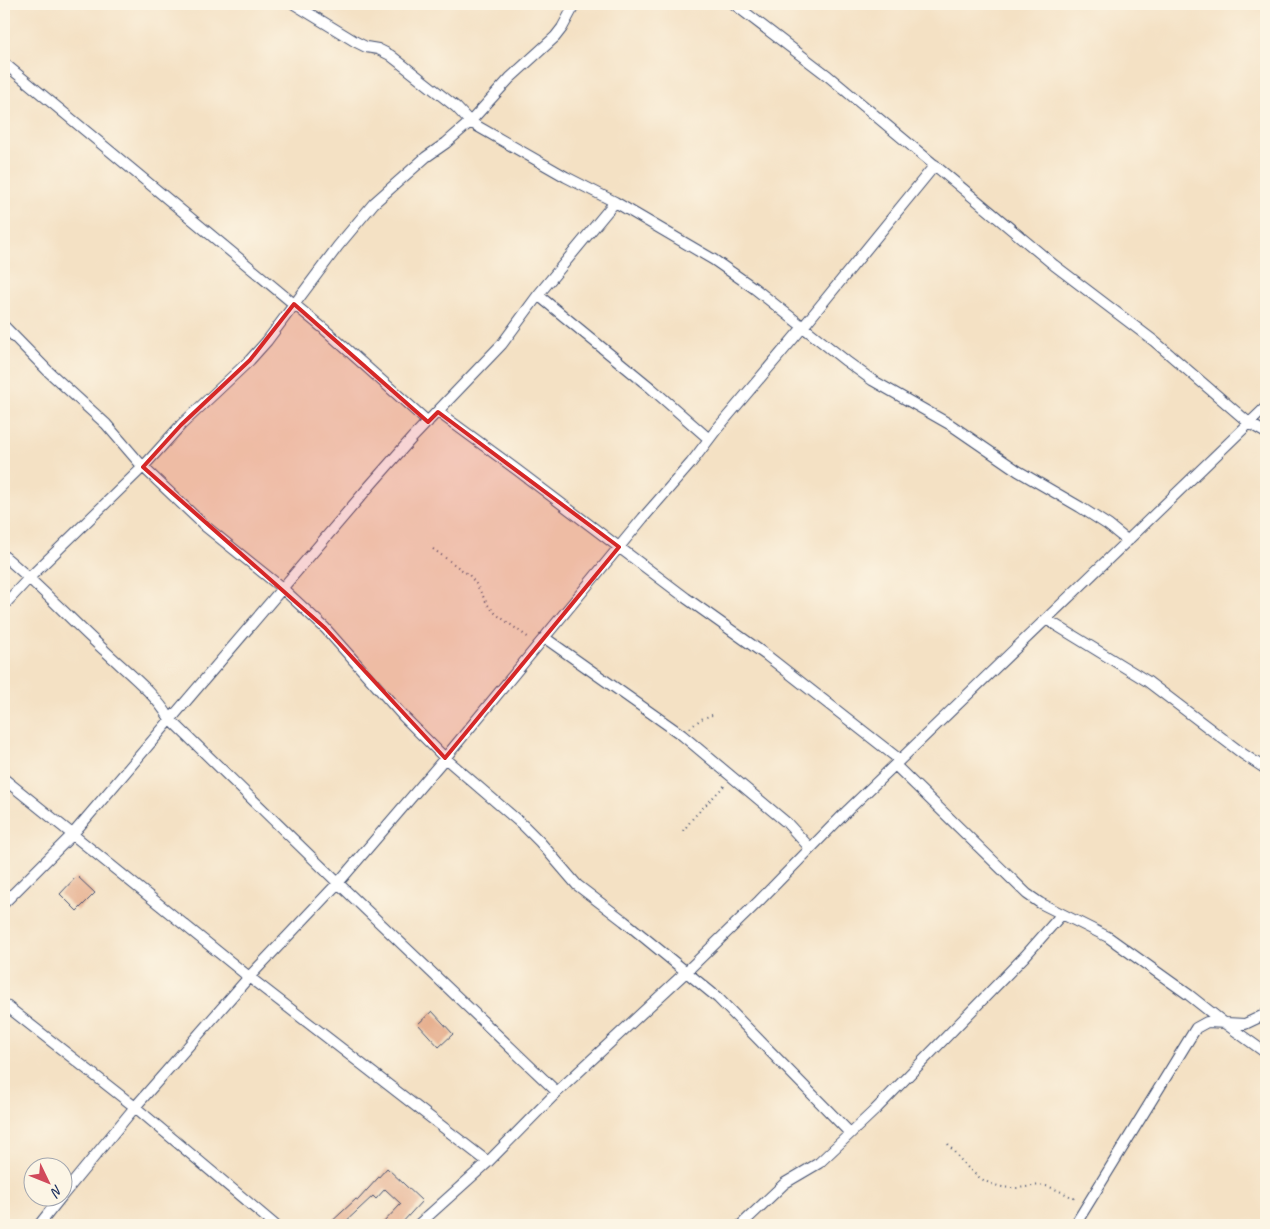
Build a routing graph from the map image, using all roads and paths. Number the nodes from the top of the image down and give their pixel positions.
1 (294, 4) edge
2 (575, 4) edge
3 (734, 4) edge
4 (4, 63) edge
5 (470, 122) junction
6 (935, 165) junction
7 (614, 202) junction
8 (538, 295) junction
9 (294, 304) junction
10 (4, 326) edge
11 (803, 327) junction
12 (1266, 407) edge
13 (438, 412) junction
14 (428, 422) junction
15 (1249, 423) junction
16 (1266, 433) edge
17 (709, 439) junction
18 (143, 467) junction
19 (1128, 541) junction
20 (620, 547) junction
21 (433, 549) dead end
22 (4, 556) edge
23 (30, 577) junction
24 (282, 588) junction
25 (4, 605) edge
26 (1046, 619) junction
27 (542, 642) junction
28 (712, 715) dead end
29 (170, 719) junction
30 (682, 735) junction
31 (445, 758) junction
32 (898, 762) junction
33 (1266, 770) edge
34 (734, 779) junction
35 (4, 780) edge
36 (683, 831) dead end
37 (72, 835) junction
38 (810, 848) junction
39 (338, 883) junction
40 (4, 903) edge
41 (1062, 914) junction
42 (687, 971) junction
43 (249, 977) junction
44 (4, 1004) edge
45 (1266, 1014) edge
46 (1222, 1022) junction
47 (1266, 1053) edge
48 (557, 1092) junction
49 (135, 1107) junction
50 (850, 1133) junction
51 (948, 1144) dead end
52 (488, 1162) junction
53 (72, 1184) edge
54 (1087, 1205) junction
55 (54, 1206) edge
56 (39, 1225) edge
57 (274, 1225) edge
58 (418, 1225) edge
59 (741, 1225) edge
60 (1075, 1225) edge

1 - 5 street
2 - 5 street
3 - 6 street
4 - 9 street
5 - 7 street
5 - 9 street
6 - 11 street
6 - 15 street
7 - 8 street
7 - 11 street
8 - 13 street
8 - 17 street
9 - 14 street
9 - 18 street
10 - 18 street
11 - 17 street
11 - 19 street
12 - 15 street
13 - 14 street
13 - 20 street
14 - 24 street
15 - 16 street
15 - 19 street
17 - 20 street
18 - 23 street
18 - 24 street
19 - 26 street
20 - 27 street
20 - 32 street
21 - 27 path
22 - 23 street
23 - 25 street
23 - 29 street
24 - 29 street
24 - 31 street
26 - 32 street
26 - 33 street
27 - 30 street
27 - 31 street
28 - 30 path
29 - 37 street
29 - 39 street
30 - 34 street
31 - 39 street
31 - 42 street
32 - 38 street
32 - 41 street
34 - 36 path
34 - 38 street
35 - 37 street
37 - 40 street
37 - 43 street
38 - 42 street
39 - 43 street
39 - 48 street
41 - 46 street
41 - 50 street
42 - 48 street
42 - 50 street
43 - 49 street
43 - 52 street
44 - 49 street
45 - 46 street
46 - 47 street
46 - 54 street
48 - 52 street
49 - 53 street
49 - 57 street
50 - 59 street
51 - 54 path
52 - 58 street
54 - 60 street
55 - 56 street

